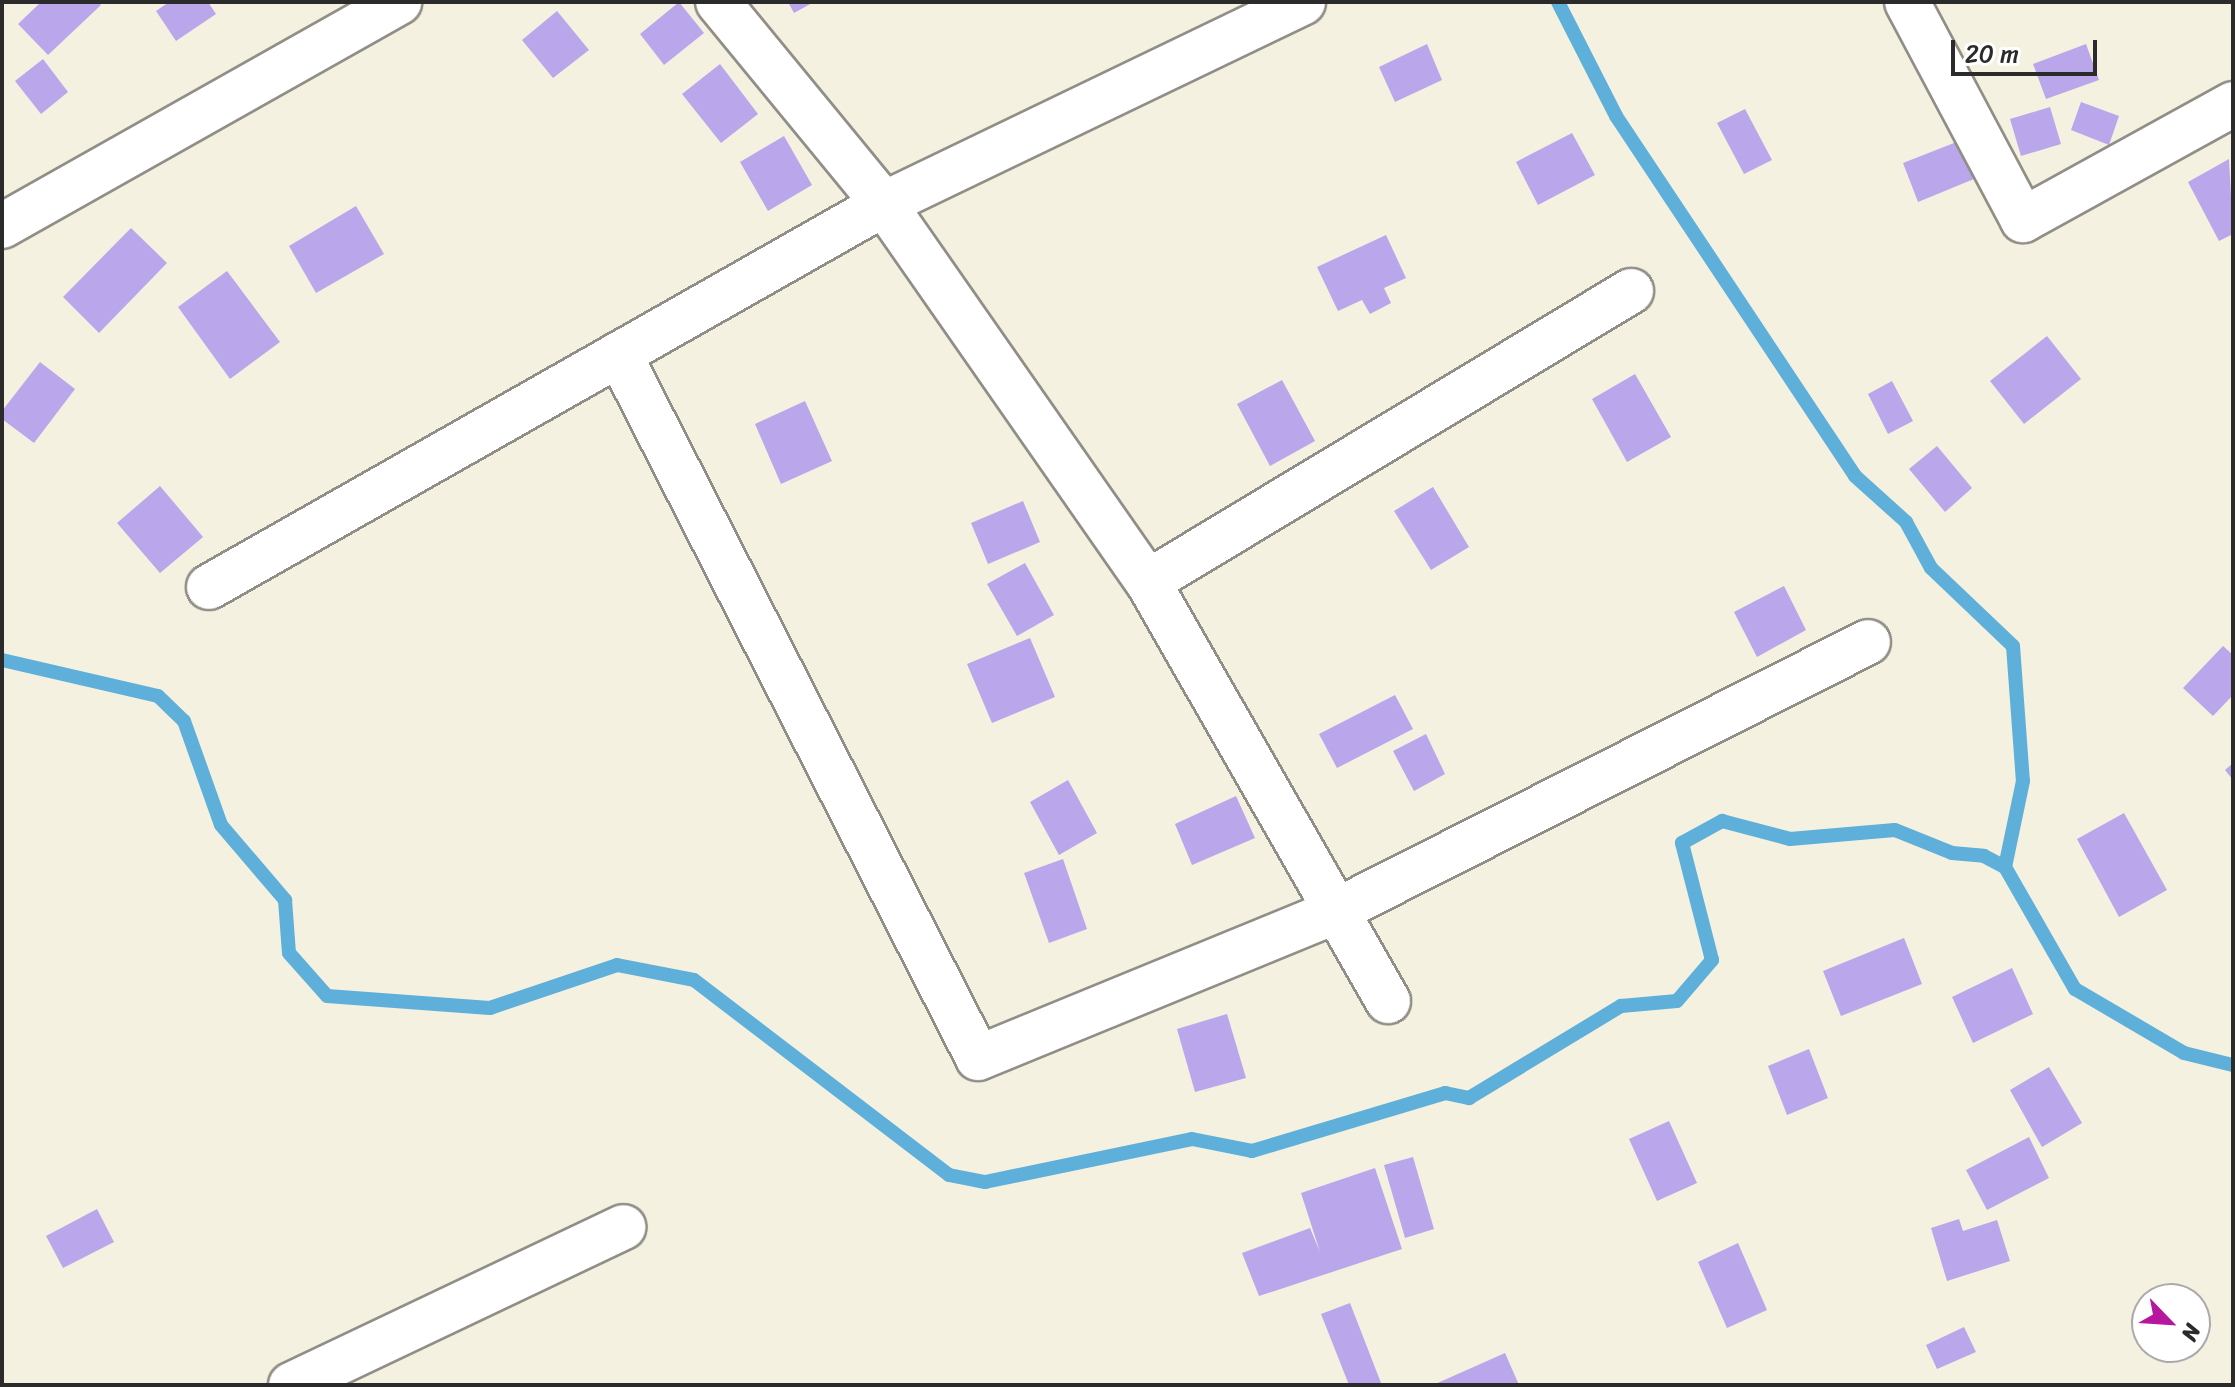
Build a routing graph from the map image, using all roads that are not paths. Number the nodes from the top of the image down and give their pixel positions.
1 (399, 2) edge
2 (718, 2) edge
3 (1303, 2) edge
4 (1907, 2) edge
5 (2233, 104) edge
6 (884, 204) junction
7 (2, 226) edge
8 (1631, 291) dead end
9 (619, 354) junction
10 (1148, 582) junction
11 (209, 587) dead end
12 (1868, 642) dead end
13 (1336, 911) junction
14 (1388, 1001) dead end
15 (623, 1227) dead end
16 (291, 1385) edge

1 - 7 street
2 - 6 street
3 - 6 street
4 - 5 street
6 - 9 street
6 - 10 street
8 - 10 street
9 - 11 street
9 - 13 street
10 - 13 street
12 - 13 street
13 - 14 street
15 - 16 street

